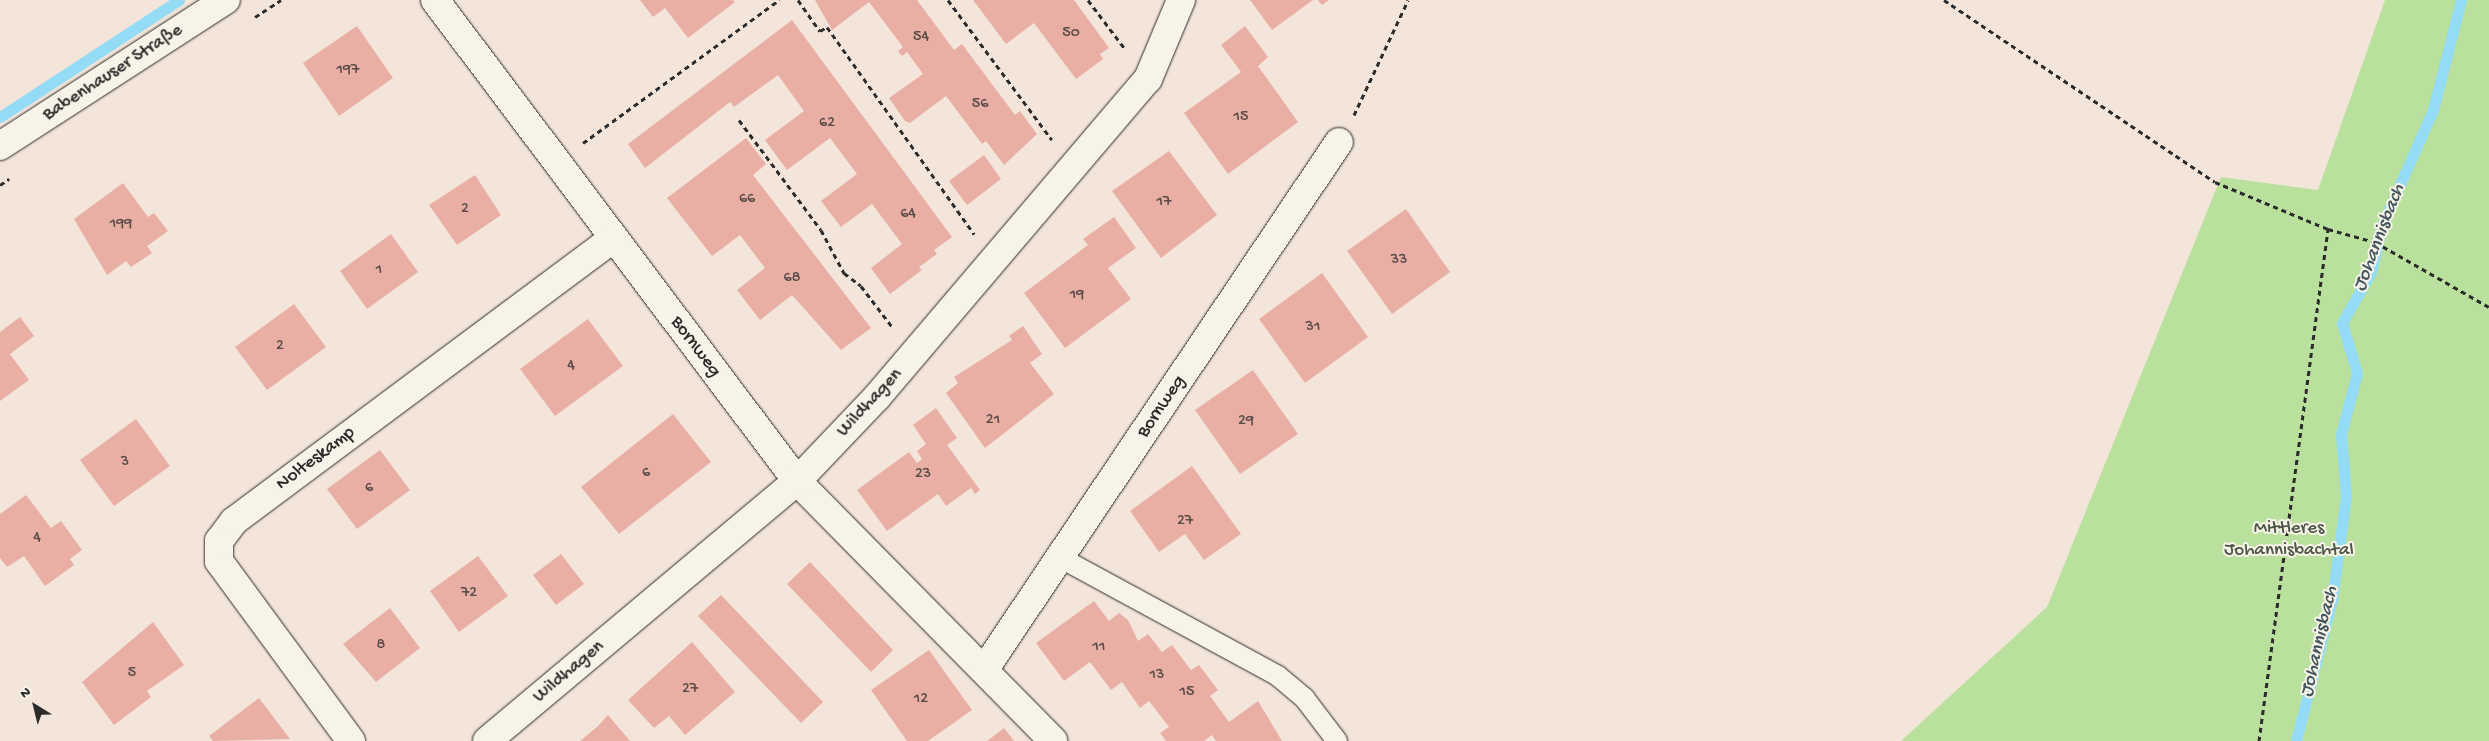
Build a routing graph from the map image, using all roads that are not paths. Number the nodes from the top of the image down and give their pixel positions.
1 (226, 0) edge
2 (435, 0) edge
3 (1181, 0) edge
4 (1339, 142) road end
5 (0, 146) edge
6 (613, 238) junction
7 (797, 481) junction
8 (1059, 557) junction
9 (984, 670) junction
10 (351, 741) edge
11 (487, 741) edge
12 (1053, 741) edge
13 (1337, 741) edge

1 - 5 street, Babenhauser Straße
2 - 6 street, Bornweg
3 - 7 street, Wildhagen
4 - 8 street, Bornweg
6 - 7 street, Bornweg
6 - 10 street, Nolteskamp
7 - 9 street, Bornweg
7 - 11 street, Wildhagen
8 - 9 street, Bornweg
8 - 13 lane
9 - 12 street, Bornweg

